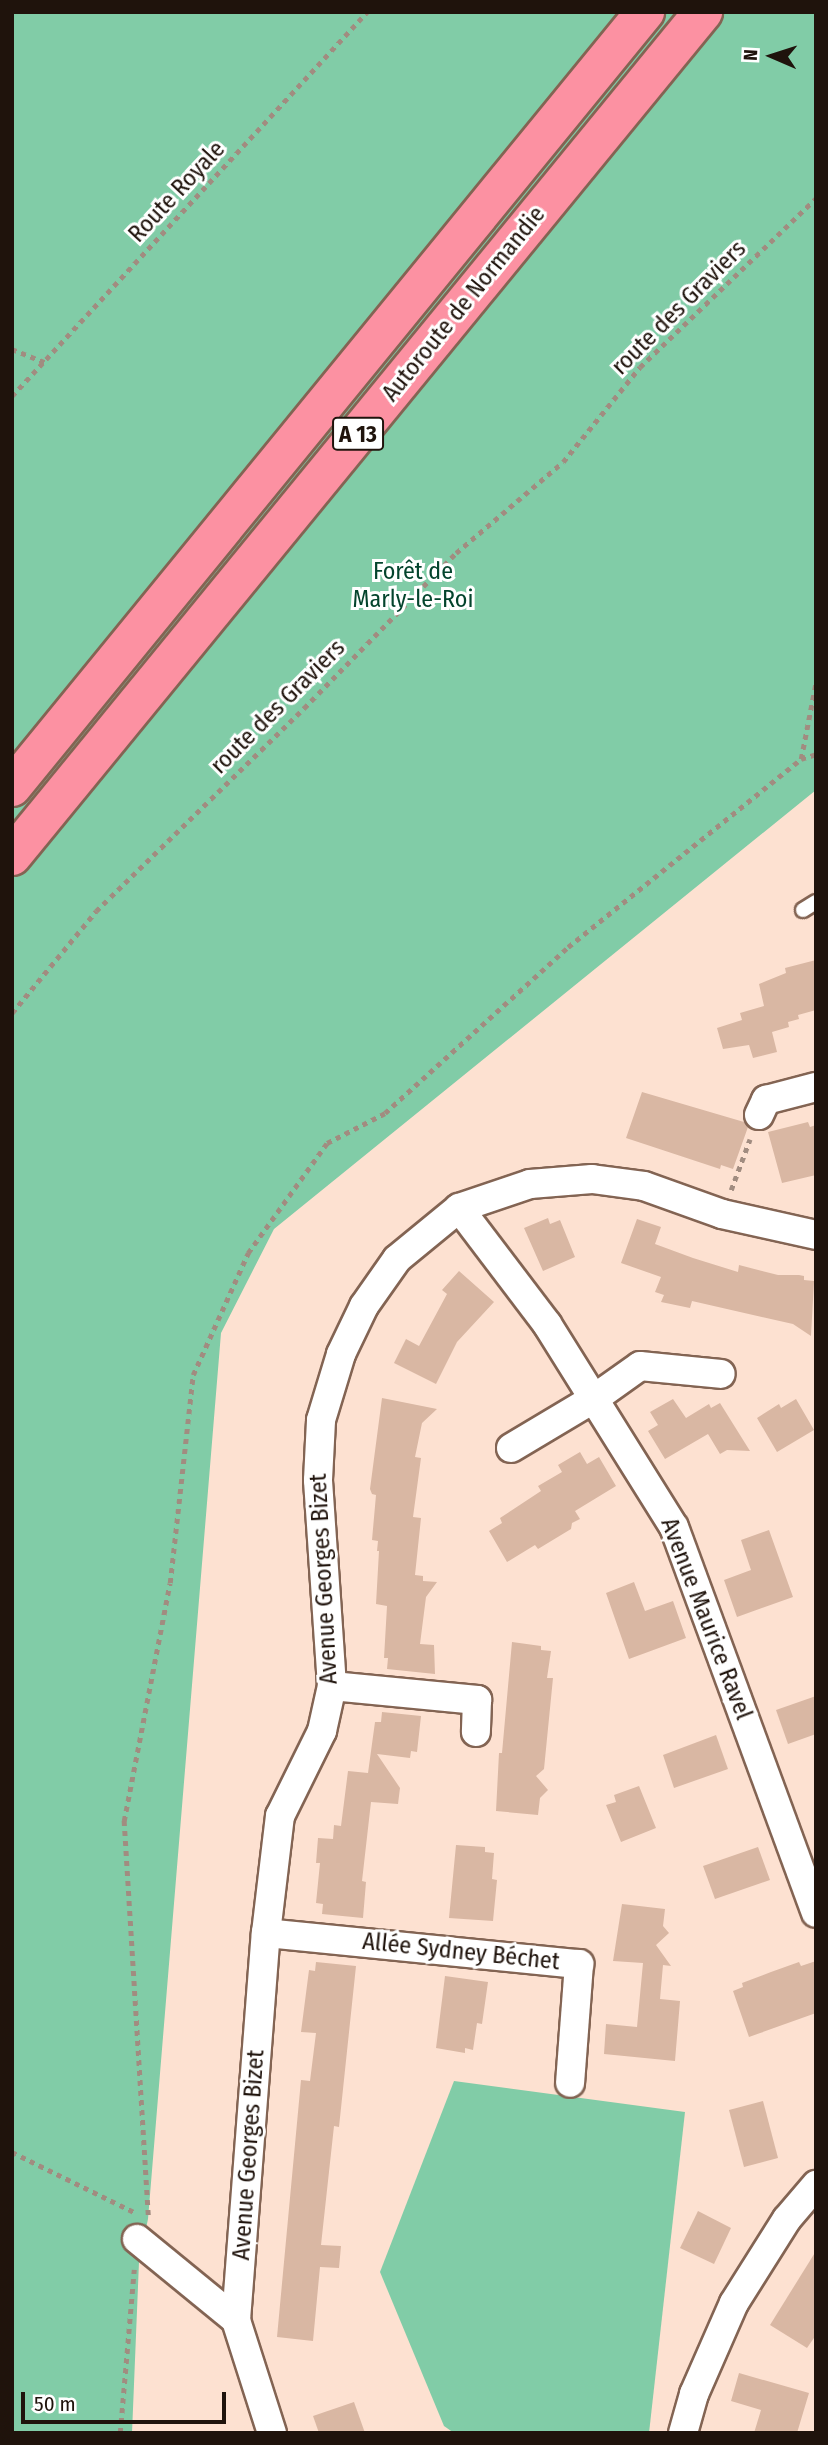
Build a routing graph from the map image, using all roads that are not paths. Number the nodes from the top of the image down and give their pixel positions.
1 (645, 12) edge
2 (703, 12) edge
3 (12, 788) edge
4 (12, 856) edge
5 (816, 1087) edge
6 (759, 1115) road end
7 (459, 1208) junction
8 (816, 1235) edge
9 (721, 1374) dead end
10 (595, 1398) junction
11 (511, 1448) dead end
12 (332, 1686) junction
13 (475, 1732) dead end
14 (816, 1913) edge
15 (266, 1933) junction
16 (569, 2083) dead end
17 (816, 2185) edge
18 (143, 2229) road end
19 (236, 2320) junction
20 (272, 2433) edge
21 (683, 2433) edge

1 - 3 highway, Autoroute de Normandie / A 13
2 - 4 highway, Autoroute de Normandie / A 13
5 - 6 street
7 - 8 street, Avenue Georges Bizet
7 - 10 street, Avenue Maurice Ravel
7 - 12 street, Avenue Georges Bizet
9 - 10 street
10 - 11 street
10 - 14 street, Avenue Maurice Ravel
12 - 13 street
12 - 15 street, Avenue Georges Bizet
15 - 16 street, Allée Sydney Béchet
15 - 19 street, Avenue Georges Bizet
17 - 21 street
18 - 19 street
19 - 20 street, Avenue Georges Bizet

